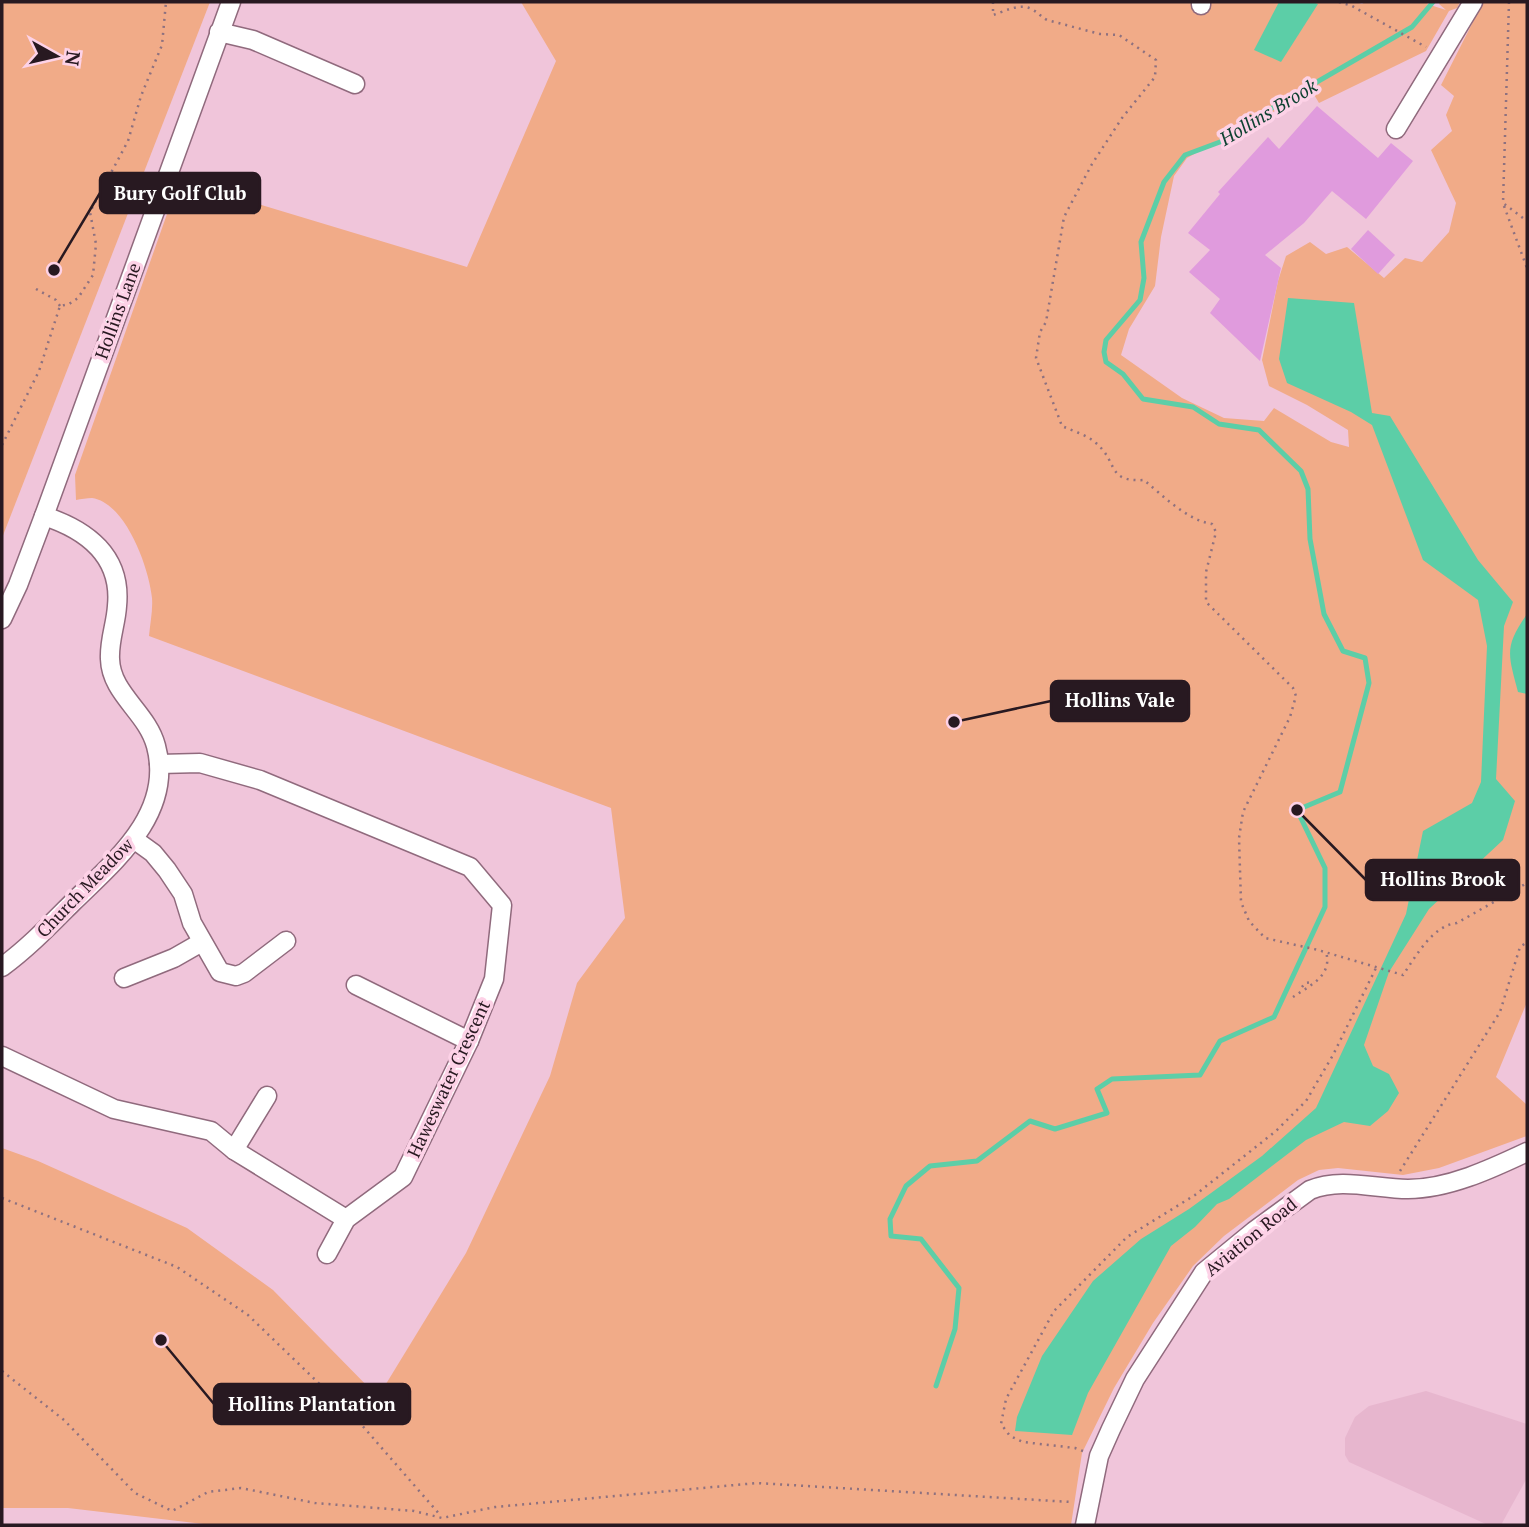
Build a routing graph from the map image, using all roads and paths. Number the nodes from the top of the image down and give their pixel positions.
1 (166, 2) edge
2 (230, 2) edge
3 (993, 2) edge
4 (1339, 2) edge
5 (1473, 2) edge
6 (1509, 2) edge
7 (219, 32) junction
8 (1430, 50) dead end
9 (355, 84) dead end
10 (1396, 129) dead end
11 (1503, 204) junction
12 (1527, 221) edge
13 (1527, 268) edge
14 (36, 289) dead end
15 (60, 306) junction
16 (2, 445) edge
17 (44, 516) junction
18 (2, 619) edge
19 (159, 764) junction
20 (135, 839) junction
21 (1527, 883) edge
22 (286, 941) dead end
23 (202, 942) junction
24 (1527, 942) edge
25 (1326, 952) junction
26 (2, 967) edge
27 (1376, 968) junction
28 (124, 978) dead end
29 (1314, 982) junction
30 (356, 985) dead end
31 (1302, 987) dead end
32 (1293, 997) dead end
33 (469, 1041) junction
34 (2, 1056) edge
35 (267, 1096) dead end
36 (234, 1150) junction
37 (1527, 1152) edge
38 (1389, 1188) junction
39 (2, 1198) edge
40 (346, 1219) junction
41 (327, 1254) dead end
42 (2, 1371) edge
43 (1099, 1456) junction
44 (1088, 1503) junction
45 (442, 1518) junction
46 (1085, 1525) edge

1 - 15 path
2 - 7 street, Hollins Lane
3 - 25 path
4 - 8 path
5 - 10 street
6 - 11 path
7 - 9 street
7 - 17 street, Hollins Lane
11 - 12 path
11 - 13 path
14 - 15 path
15 - 16 path
17 - 18 street, Hollins Lane
17 - 19 street, Church Meadow
19 - 20 street, Church Meadow
19 - 33 street, Haweswater Crescent
20 - 23 street
20 - 26 street, Church Meadow
21 - 27 path
22 - 23 street
23 - 28 street
24 - 38 path
25 - 27 path
25 - 29 path
27 - 43 path
29 - 31 path
29 - 32 path
30 - 33 street
33 - 40 street, Haweswater Crescent
34 - 36 street
35 - 36 street
36 - 40 street
37 - 38 street, Aviation Road
38 - 43 street, Aviation Road
39 - 45 path
40 - 41 street
42 - 45 path
43 - 44 street, Aviation Road
44 - 45 path
44 - 46 street, Aviation Road

